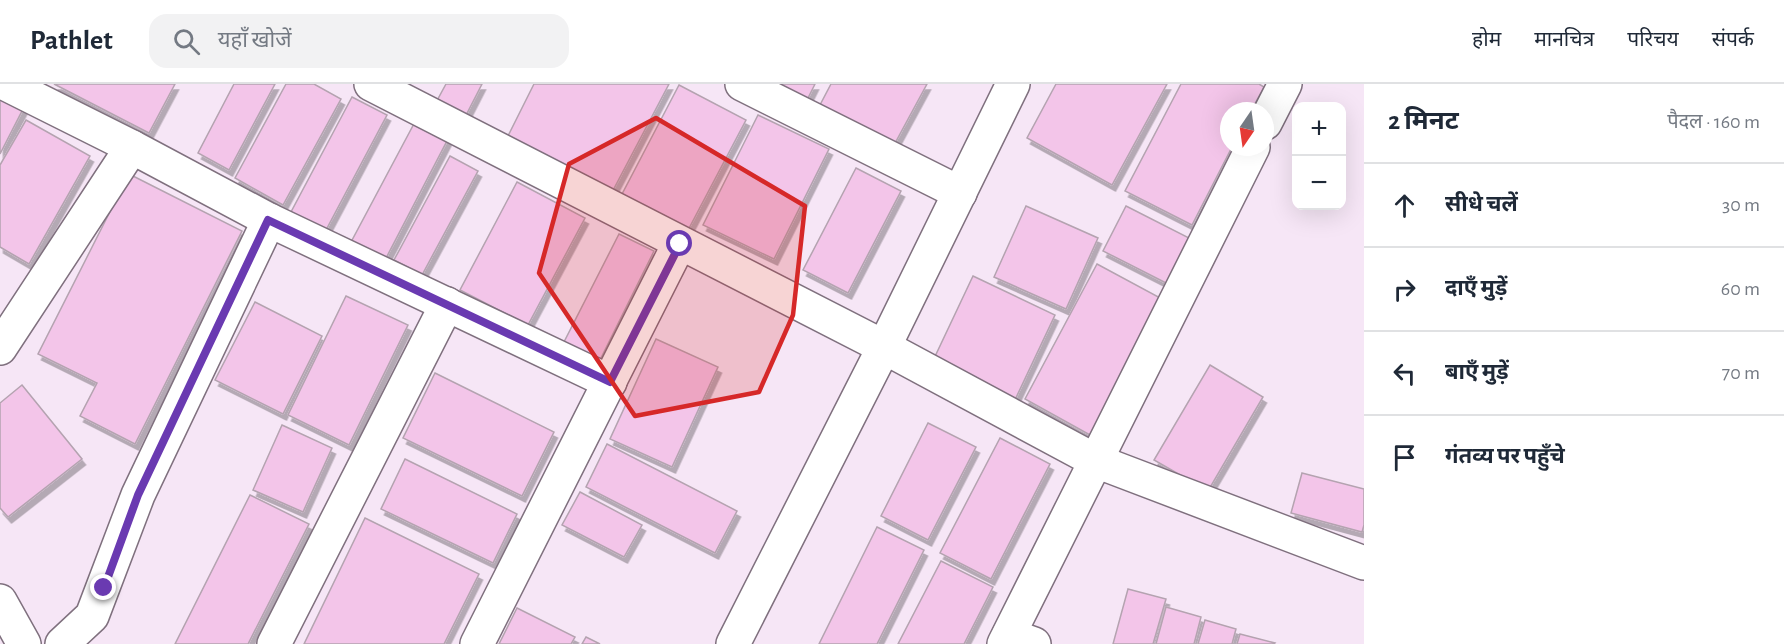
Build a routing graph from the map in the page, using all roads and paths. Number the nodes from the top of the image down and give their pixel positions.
1 (6, 84) edge
2 (370, 84) edge
3 (742, 84) edge
4 (1013, 84) edge
5 (1285, 84) edge
6 (1274, 105) edge
7 (132, 147) junction
8 (1248, 156) edge
9 (960, 193) junction
10 (268, 220) junction
11 (680, 244) junction
12 (447, 304) junction
13 (884, 347) junction
14 (0, 348) edge
15 (610, 382) junction
16 (1096, 460) junction
17 (1364, 563) edge
18 (0, 601) edge
19 (1016, 641) edge
20 (24, 644) edge
21 (62, 644) edge
22 (274, 644) edge
23 (477, 644) edge
24 (733, 644) edge

1 - 7 street
2 - 11 street
3 - 9 street
4 - 9 street
5 - 6 street
7 - 10 street
7 - 14 street
8 - 16 street
9 - 13 street
10 - 12 street
10 - 21 street
11 - 13 street
11 - 15 street
12 - 15 street
12 - 22 street
13 - 16 street
13 - 24 street
15 - 23 street
16 - 17 street
16 - 19 street
18 - 20 street

